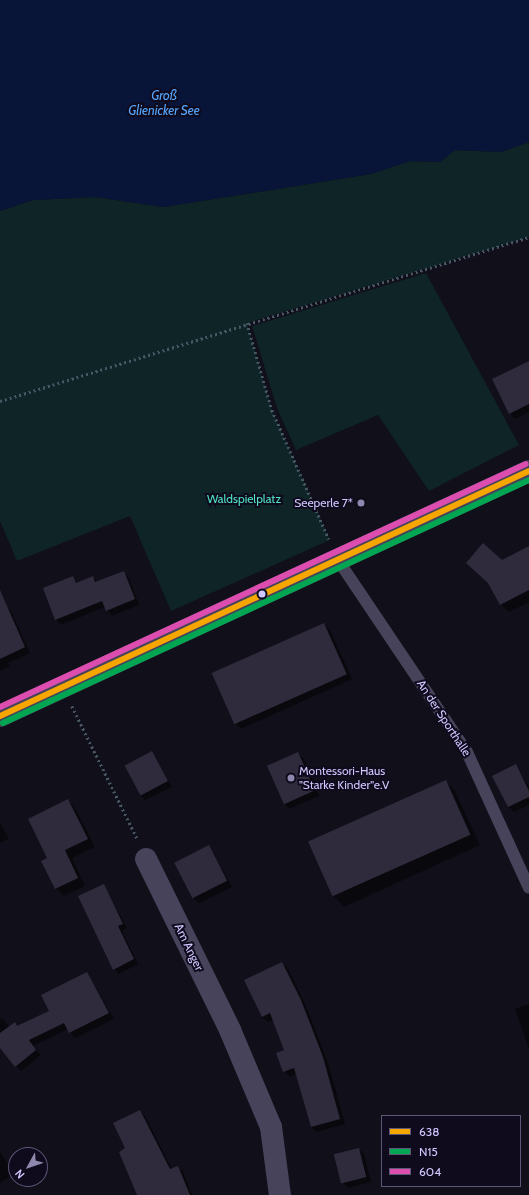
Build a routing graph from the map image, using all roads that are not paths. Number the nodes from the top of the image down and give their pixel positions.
1 (529, 471) edge
2 (338, 560) junction
3 (0, 716) edge
4 (146, 859) road end
5 (529, 888) edge
6 (280, 1195) edge

1 - 2 street
2 - 3 street
2 - 5 lane, An der Sporthalle
4 - 6 street, Am Anger

